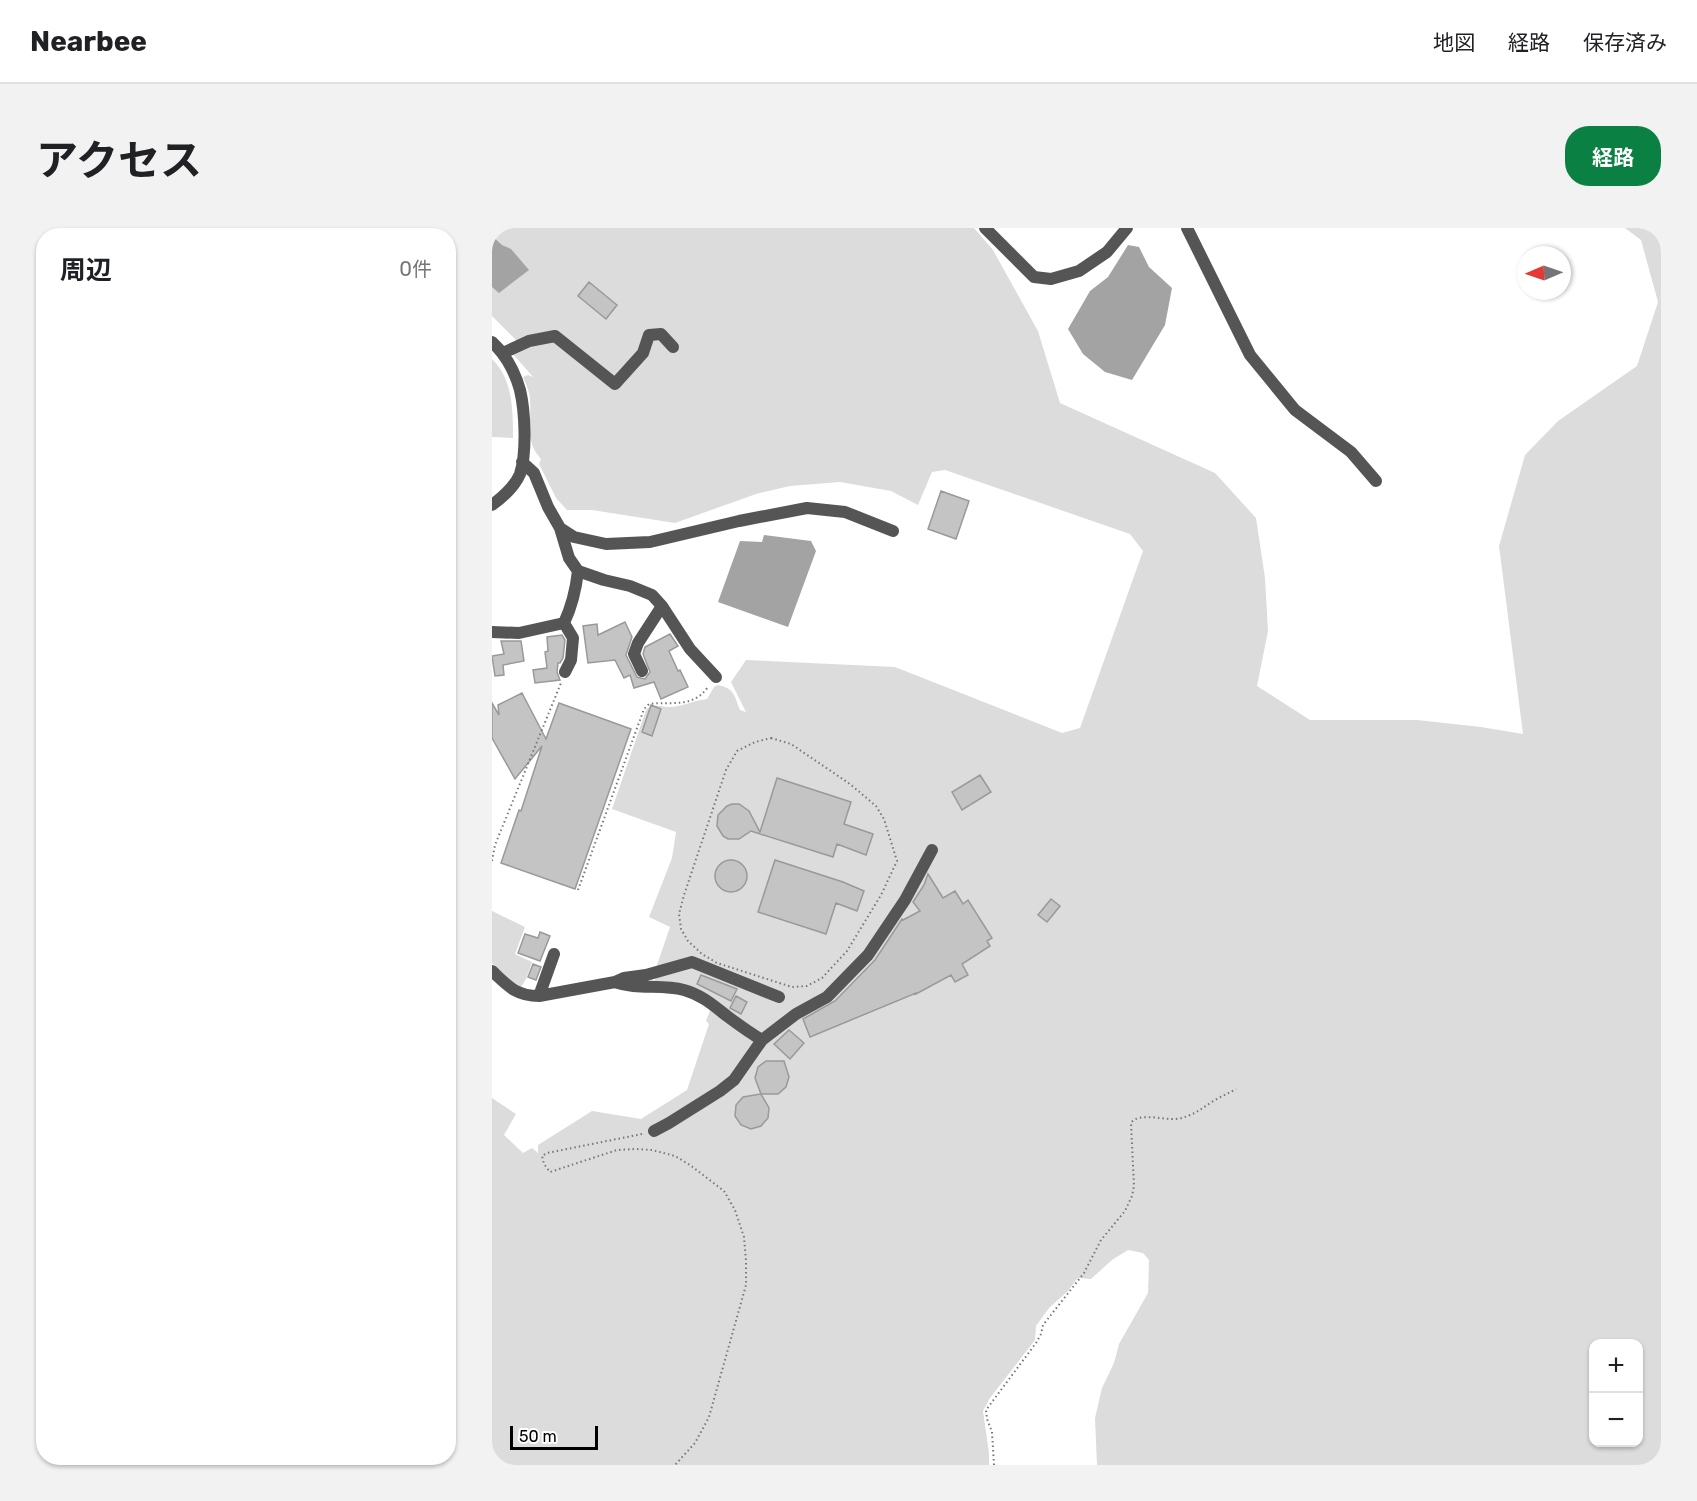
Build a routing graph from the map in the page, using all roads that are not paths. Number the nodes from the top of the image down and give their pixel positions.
1 (985, 228) edge
2 (1127, 228) edge
3 (1187, 228) edge
4 (492, 342) edge
5 (673, 347) dead end
6 (503, 353) junction
7 (522, 462) junction
8 (1376, 481) dead end
9 (492, 505) edge
10 (560, 528) junction
11 (893, 531) dead end
12 (578, 571) junction
13 (662, 606) junction
14 (564, 623) junction
15 (492, 632) edge
16 (642, 671) dead end
17 (565, 672) road end
18 (716, 677) road end
19 (932, 850) dead end
20 (554, 954) dead end
21 (492, 970) edge
22 (615, 982) junction
23 (539, 996) junction
24 (779, 997) dead end
25 (762, 1040) junction
26 (654, 1131) road end

1 - 2 street
3 - 8 street
4 - 6 street
5 - 6 street
6 - 7 street
7 - 9 street
7 - 10 street
10 - 11 street
10 - 12 street
12 - 13 street
12 - 14 street
13 - 16 street
13 - 18 street
14 - 15 street
14 - 17 street
19 - 25 street
20 - 23 street
21 - 23 street
22 - 23 street
22 - 24 street
22 - 25 street
25 - 26 street

